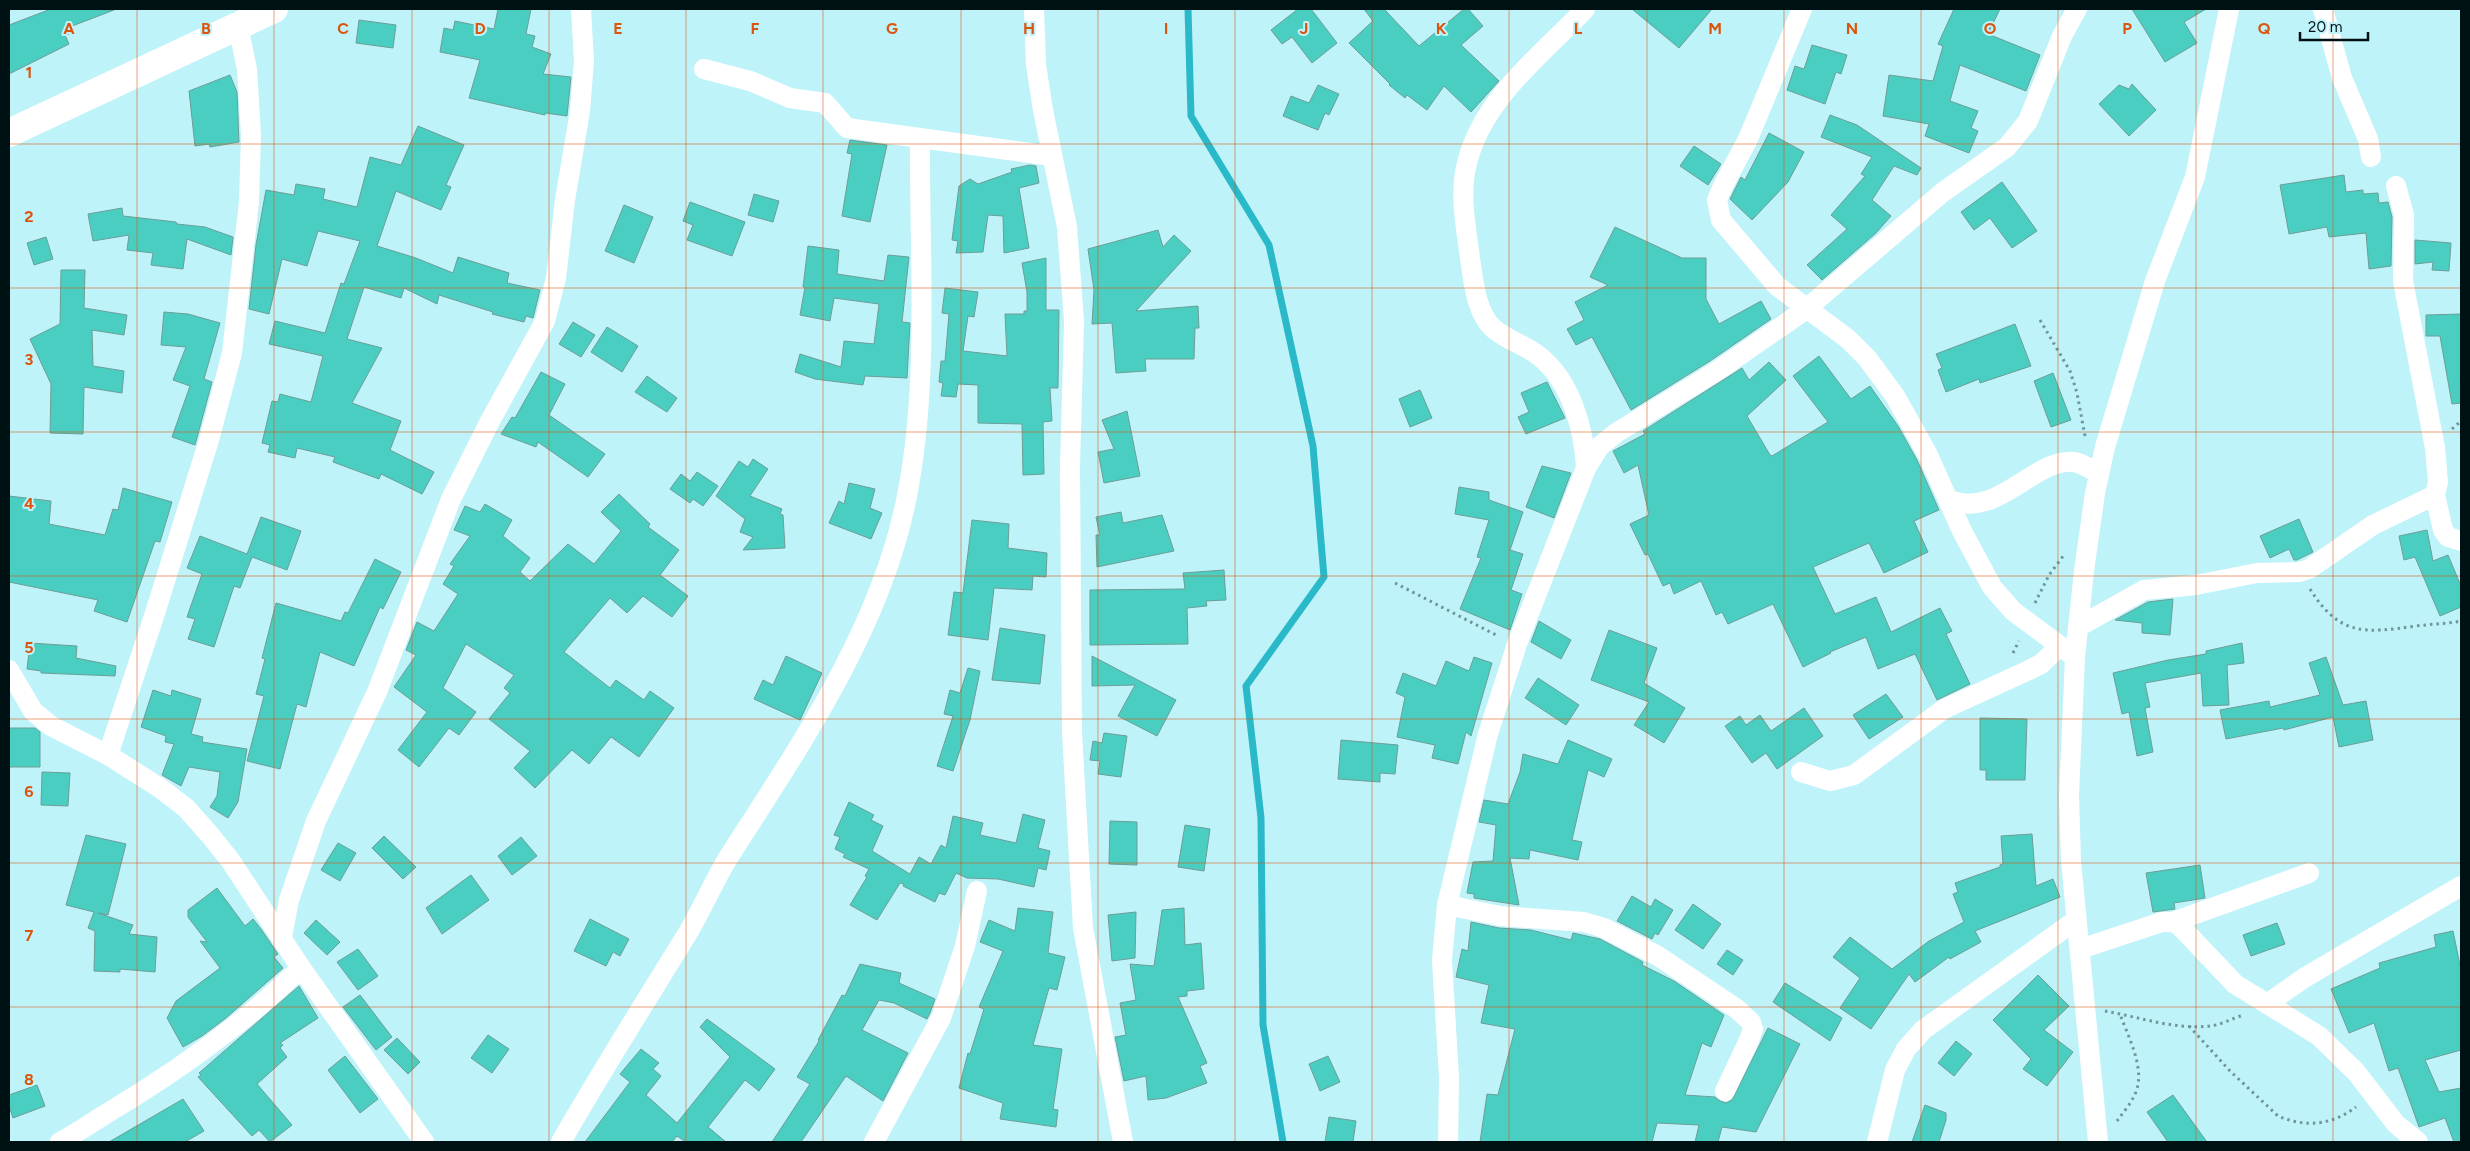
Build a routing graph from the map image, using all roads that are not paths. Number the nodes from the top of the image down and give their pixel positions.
1 (274, 9) edge
2 (582, 9) edge
3 (1034, 9) edge
4 (1585, 9) edge
5 (1802, 9) edge
6 (2077, 9) edge
7 (2228, 9) edge
8 (2323, 9) edge
9 (238, 26) junction
10 (704, 69) dead end
11 (9, 133) edge
12 (920, 139) junction
13 (1052, 156) junction
14 (2371, 157) dead end
15 (2396, 186) dead end
16 (1805, 310) junction
17 (1586, 468) junction
18 (2094, 471) junction
19 (2435, 496) junction
20 (1948, 499) junction
21 (2461, 541) edge
22 (2078, 627) junction
23 (2067, 652) junction
24 (9, 670) edge
25 (108, 755) junction
26 (1801, 772) dead end
27 (2309, 873) dead end
28 (2461, 886) edge
29 (977, 891) dead end
30 (1447, 905) junction
31 (2076, 920) junction
32 (2173, 922) junction
33 (282, 937) junction
34 (2080, 949) junction
35 (301, 968) junction
36 (2267, 1004) junction
37 (1724, 1091) dead end
38 (63, 1142) edge
39 (424, 1142) edge
40 (561, 1142) edge
41 (874, 1142) edge
42 (1123, 1142) edge
43 (1448, 1142) edge
44 (1877, 1142) edge
45 (2098, 1142) edge
46 (2418, 1142) edge

1 - 9 street
2 - 33 street
3 - 13 street
4 - 17 street
5 - 16 street
6 - 16 street
7 - 18 street
8 - 14 street
9 - 11 street
9 - 25 street
10 - 12 street
12 - 13 street
12 - 40 street
13 - 42 street
15 - 19 street
16 - 17 street
16 - 20 street
17 - 30 street
18 - 20 street
18 - 22 street
19 - 21 street
19 - 22 street
20 - 23 street
22 - 23 street
23 - 26 street
23 - 31 street
24 - 25 street
25 - 33 street
27 - 32 street
28 - 36 street
29 - 41 street
30 - 37 street
30 - 43 street
31 - 34 street
31 - 44 street
32 - 34 street
32 - 36 street
33 - 35 street
34 - 45 street
35 - 38 street
35 - 39 street
36 - 46 street

